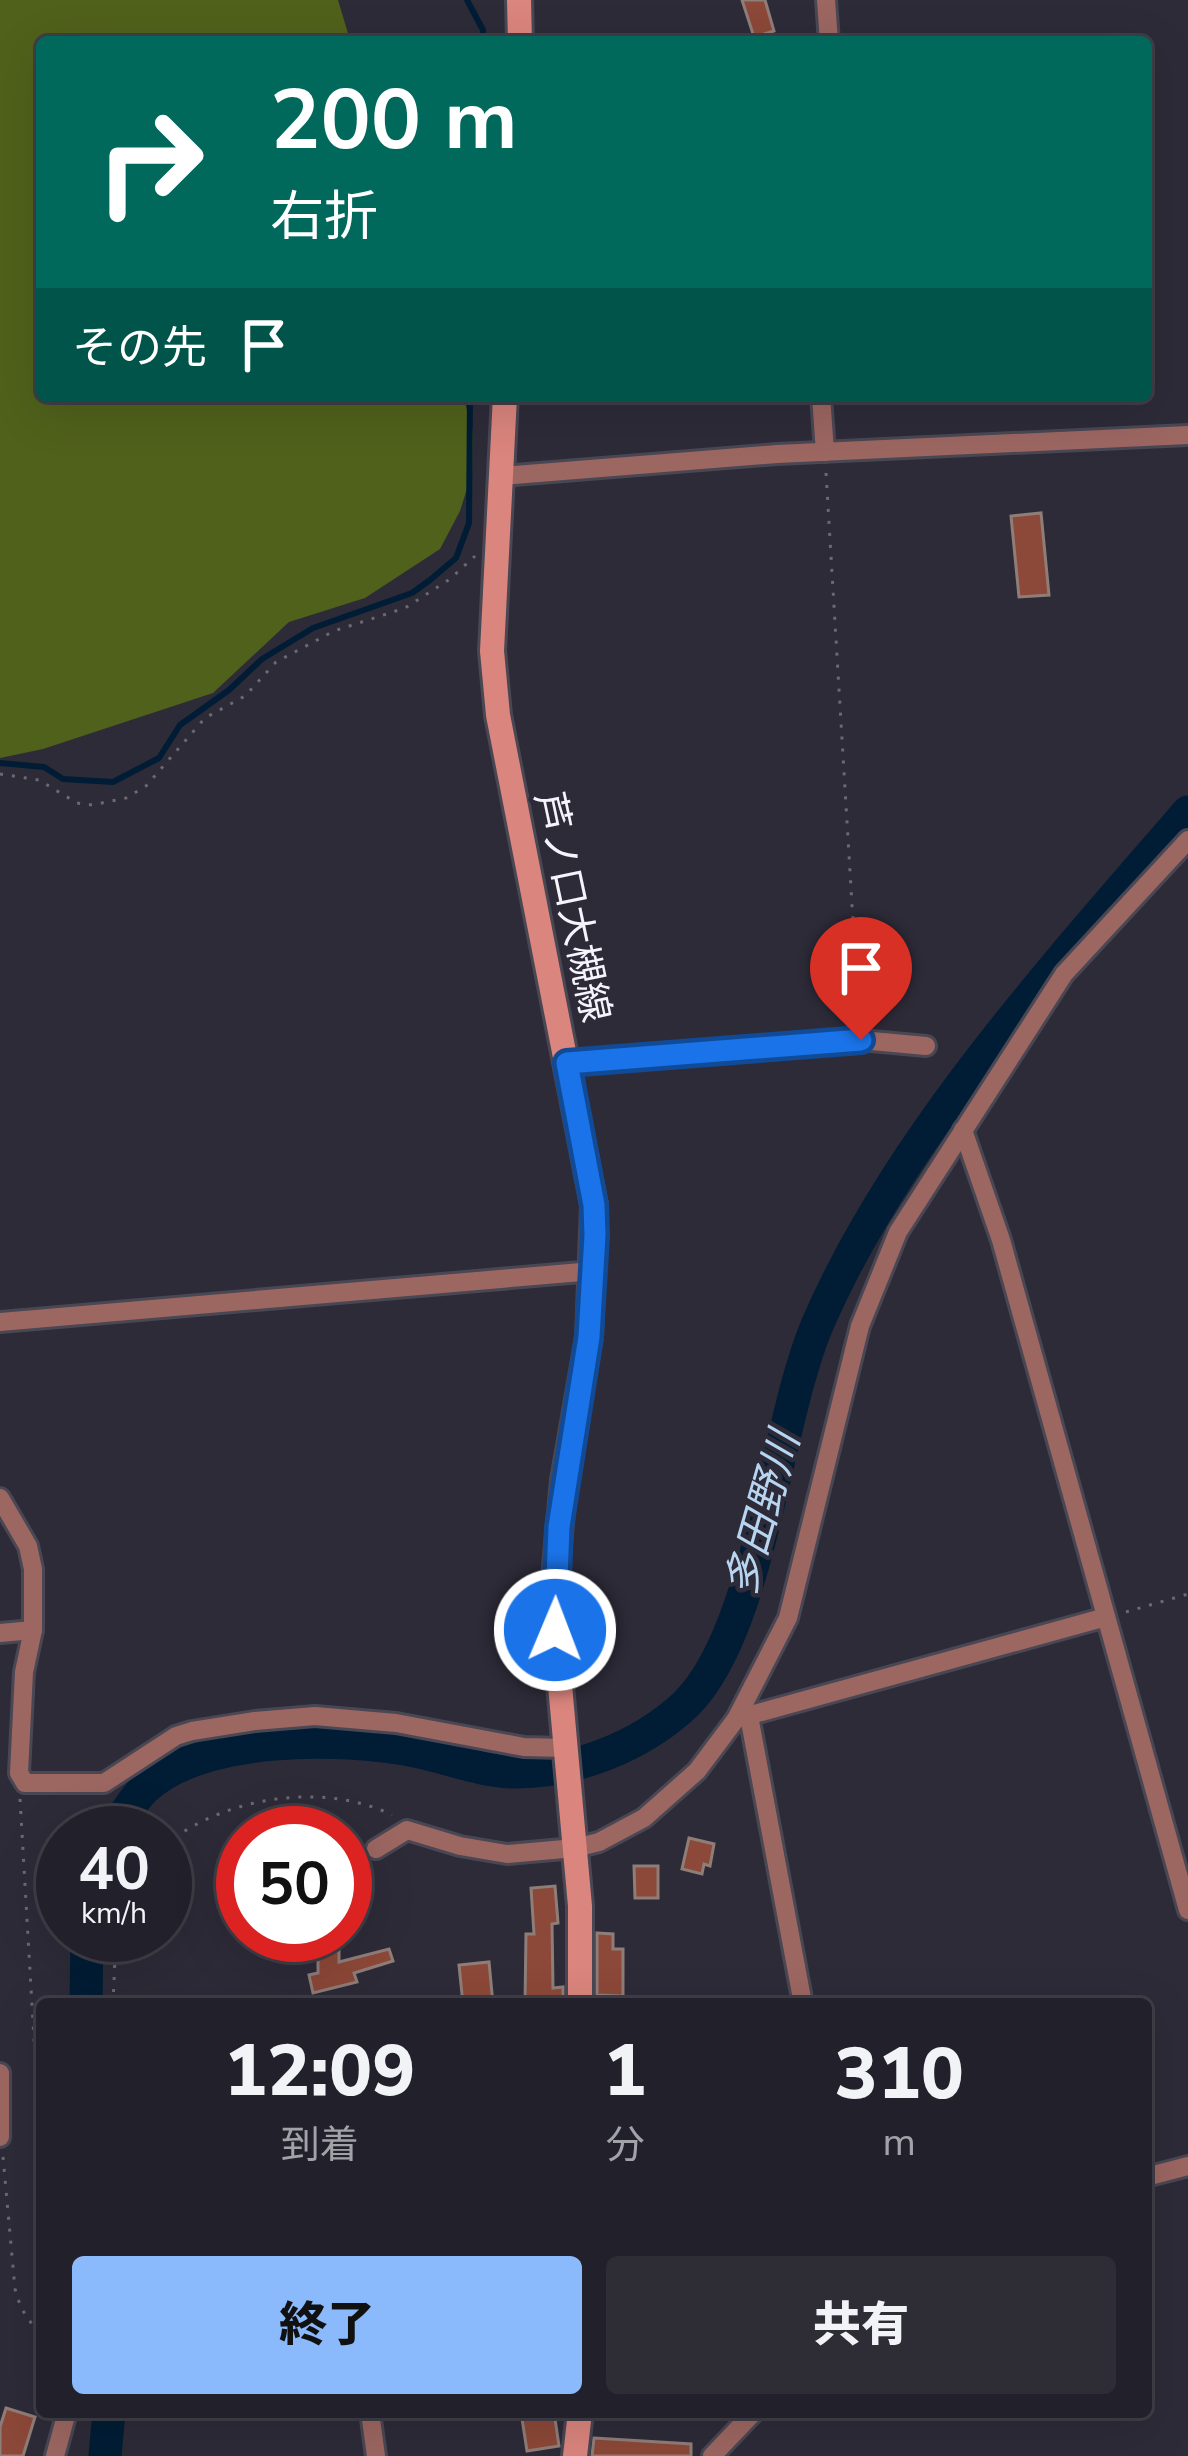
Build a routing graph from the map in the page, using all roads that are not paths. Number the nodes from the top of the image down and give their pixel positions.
1 (519, 0) edge
2 (826, 0) edge
3 (520, 36) edge
4 (829, 36) edge
5 (506, 402) edge
6 (821, 402) edge
7 (1188, 435) edge
8 (825, 452) junction
9 (501, 476) junction
10 (1188, 841) edge
11 (926, 1046) dead end
12 (567, 1063) junction
13 (963, 1130) junction
14 (593, 1271) junction
15 (0, 1322) edge
16 (0, 1498) edge
17 (1106, 1617) junction
18 (33, 1630) junction
19 (0, 1633) edge
20 (743, 1718) junction
21 (564, 1748) junction
22 (575, 1848) junction
23 (376, 1849) dead end
24 (1188, 1910) edge
25 (580, 1998) edge
26 (801, 1998) edge
27 (0, 2073) edge
28 (1, 2136) edge
29 (1188, 2166) edge
30 (1152, 2175) edge
31 (65, 2418) edge
32 (371, 2418) edge
33 (579, 2418) edge
34 (748, 2418) edge
35 (55, 2456) edge
36 (376, 2456) edge
37 (575, 2456) edge
38 (712, 2456) edge

1 - 3 main road
2 - 4 street
5 - 9 main road, 芦ノ口大槻線
6 - 8 street
7 - 8 street
8 - 9 street
9 - 12 main road, 芦ノ口大槻線
10 - 13 street
11 - 12 street
12 - 14 main road, 芦ノ口大槻線
13 - 17 street
13 - 20 street
14 - 15 street
14 - 21 main road, 芦ノ口大槻線
16 - 18 street
17 - 20 street
17 - 24 street
18 - 19 street
18 - 21 street
20 - 22 street
20 - 26 street
21 - 22 main road, 芦ノ口大槻線
22 - 23 street
22 - 25 main road, 芦ノ口大槻線
27 - 28 street
29 - 30 street
31 - 35 street
32 - 36 street
33 - 37 main road
34 - 38 street

